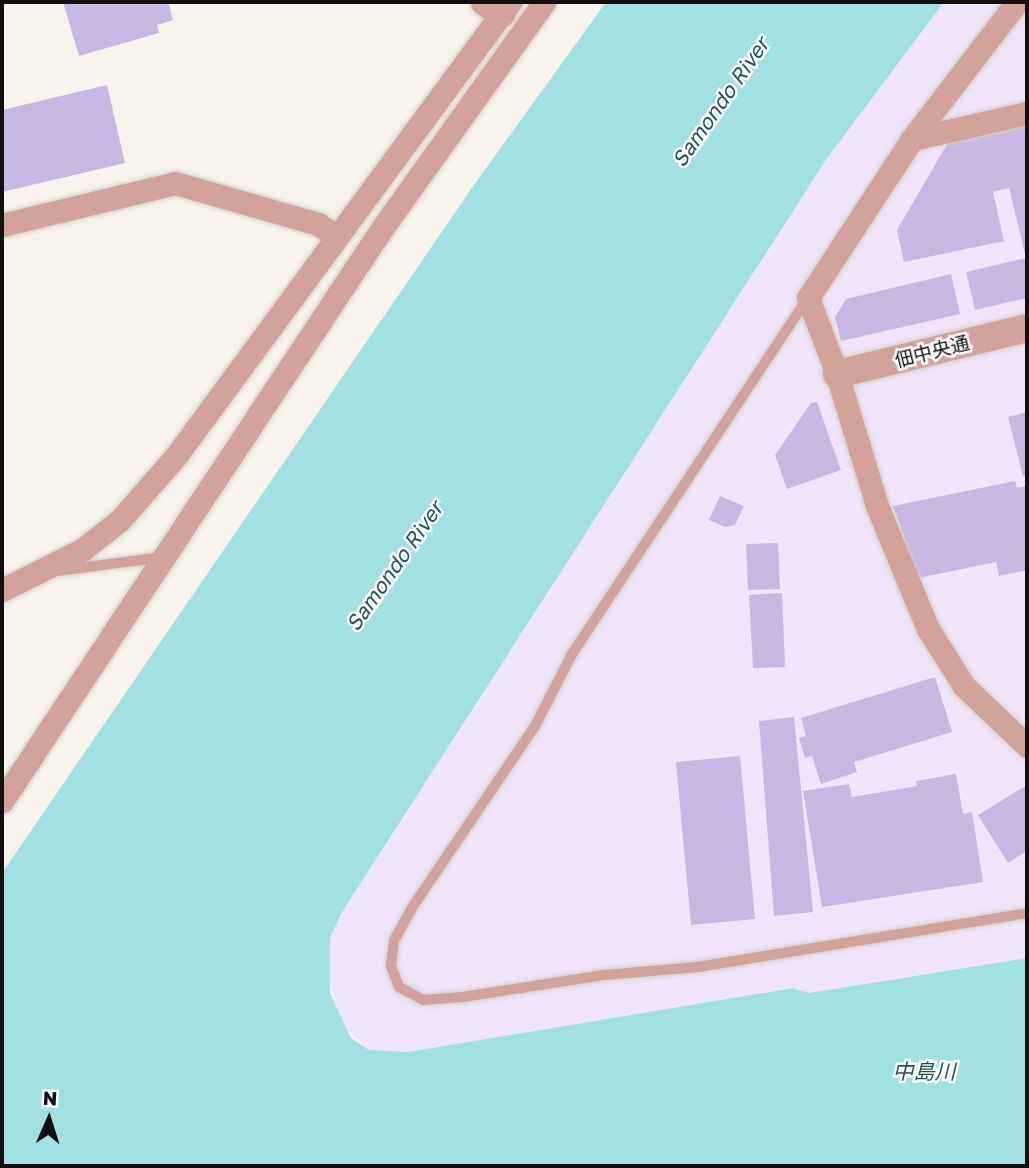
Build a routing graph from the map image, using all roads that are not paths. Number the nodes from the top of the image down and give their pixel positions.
1 (544, 2) edge
2 (1017, 2) edge
3 (499, 5) edge
4 (1027, 113) edge
5 (912, 139) junction
6 (2, 225) edge
7 (337, 237) junction
8 (808, 298) junction
9 (1027, 328) edge
10 (837, 374) junction
11 (164, 556) junction
12 (44, 572) junction
13 (2, 590) edge
14 (1027, 746) edge
15 (2, 801) edge
16 (1027, 913) edge

1 - 11 street
2 - 5 street
3 - 7 street
4 - 5 street
5 - 8 street
6 - 7 street
7 - 12 street
8 - 10 street
8 - 16 lane
9 - 10 street, 佃中央通
10 - 14 street
11 - 12 lane
11 - 15 street
12 - 13 street

